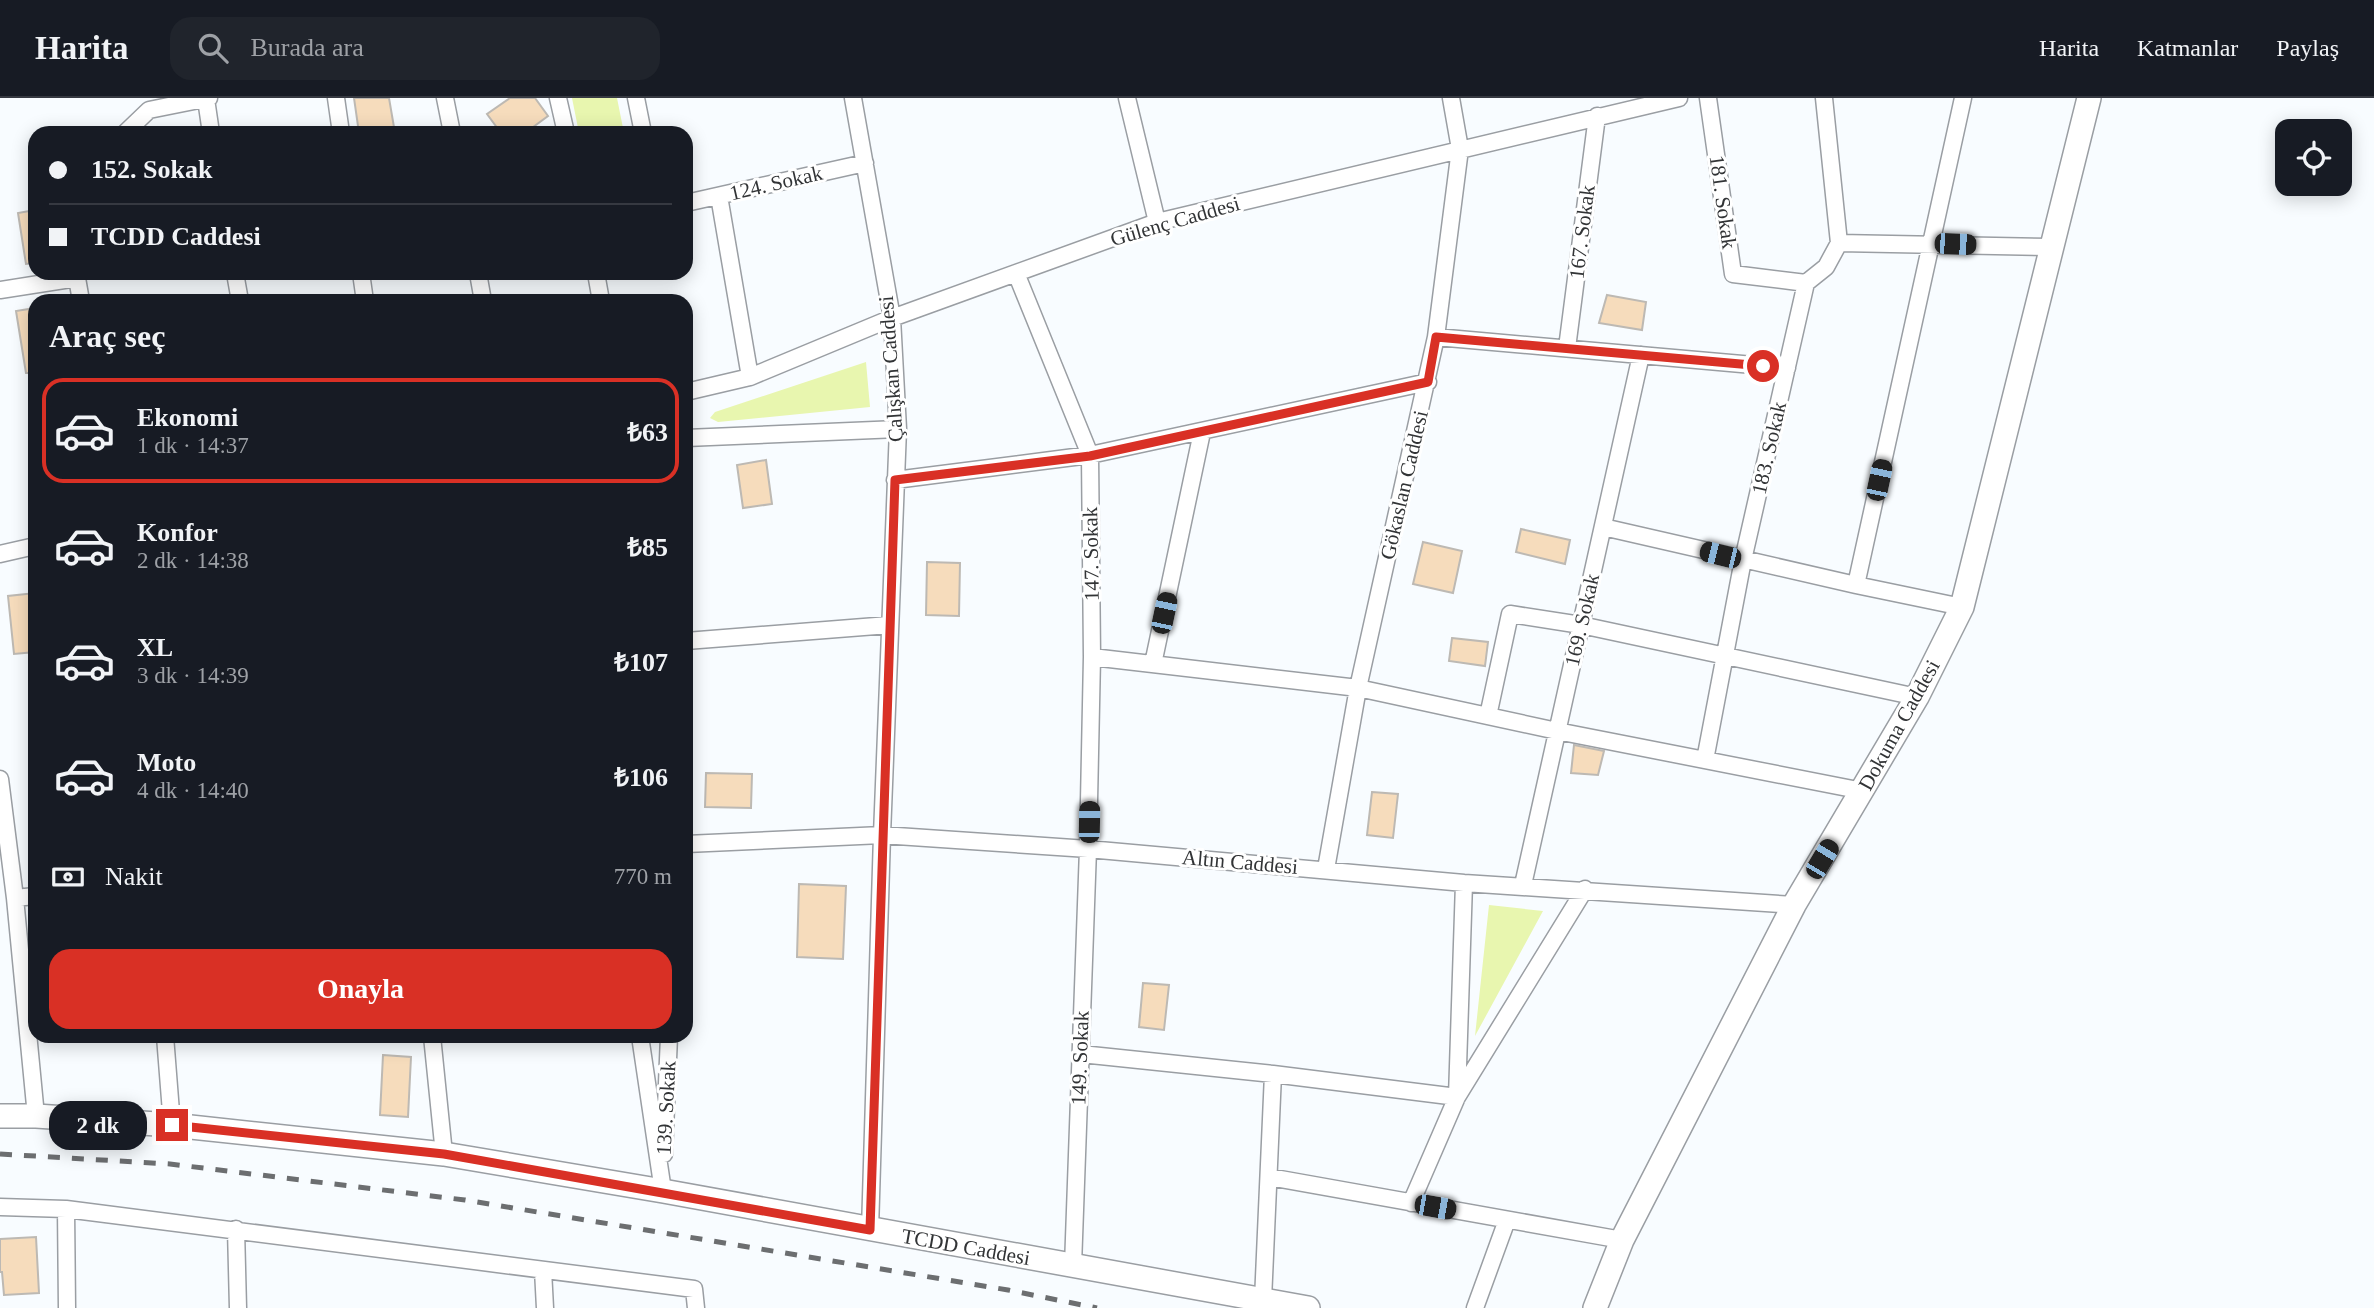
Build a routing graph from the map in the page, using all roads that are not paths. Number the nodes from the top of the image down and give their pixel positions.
1 (207, 98) edge
2 (336, 98) edge
3 (445, 98) edge
4 (558, 98) edge
5 (636, 98) edge
6 (853, 98) edge
7 (1127, 98) edge
8 (1451, 98) edge
9 (1708, 98) edge
10 (1824, 98) edge
11 (1963, 98) edge
12 (2088, 98) edge
13 (1670, 99) edge
14 (1597, 116) junction
15 (132, 126) edge
16 (210, 126) edge
17 (340, 126) edge
18 (451, 126) edge
19 (564, 126) edge
20 (642, 126) edge
21 (1460, 149) junction
22 (865, 163) junction
23 (719, 196) junction
24 (693, 202) edge
25 (1157, 222) junction
26 (1839, 243) junction
27 (1931, 243) junction
28 (2052, 247) junction
29 (1016, 273) junction
30 (54, 280) edge
31 (1806, 283) junction
32 (0, 290) edge
33 (892, 318) junction
34 (1436, 337) junction
35 (1567, 348) junction
36 (1641, 355) junction
37 (1787, 368) junction
38 (750, 377) junction
39 (1428, 382) junction
40 (693, 390) edge
41 (898, 429) junction
42 (1202, 432) junction
43 (693, 438) edge
44 (1090, 456) junction
45 (895, 480) junction
46 (1603, 527) junction
47 (28, 548) edge
48 (0, 554) edge
49 (1743, 560) junction
50 (1856, 585) junction
51 (1962, 607) junction
52 (889, 625) junction
53 (1581, 625) junction
54 (693, 640) edge
55 (1725, 656) junction
56 (1092, 657) junction
57 (1153, 664) junction
58 (1358, 688) junction
59 (1917, 697) junction
60 (1488, 716) junction
61 (1557, 731) junction
62 (1705, 760) junction
63 (0, 779) edge
64 (1863, 791) junction
65 (881, 835) junction
66 (693, 844) edge
67 (1088, 849) junction
68 (1326, 869) junction
69 (1464, 883) junction
70 (1523, 885) junction
71 (1585, 890) junction
72 (28, 897) edge
73 (15, 898) junction
74 (1794, 905) junction
75 (28, 1033) edge
76 (29, 1043) edge
77 (166, 1043) edge
78 (433, 1043) edge
79 (641, 1043) edge
80 (669, 1043) edge
81 (1081, 1054) junction
82 (1273, 1074) junction
83 (1457, 1097) junction
84 (0, 1116) edge
85 (36, 1116) junction
86 (172, 1125) junction
87 (444, 1154) junction
88 (1269, 1177) junction
89 (663, 1191) junction
90 (1411, 1203) junction
91 (0, 1207) edge
92 (66, 1209) junction
93 (1507, 1220) junction
94 (236, 1229) junction
95 (870, 1230) junction
96 (1622, 1240) junction
97 (1073, 1266) junction
98 (542, 1270) junction
99 (1264, 1300) junction
100 (67, 1308) edge
101 (238, 1308) edge
102 (545, 1308) edge
103 (696, 1308) edge
104 (1308, 1308) edge
105 (1475, 1308) edge
106 (1595, 1308) edge

1 - 15 street
1 - 16 street
2 - 17 street
3 - 18 street
4 - 19 street
5 - 20 street
6 - 22 street, Çalışkan Caddesi
7 - 25 street
8 - 21 street, Gökaslan Caddesi
9 - 31 street, 181. Sokak
10 - 26 street
11 - 27 street
12 - 28 main road, Dokuma Caddesi
13 - 14 street, Gülenç Caddesi
14 - 21 street, Gülenç Caddesi
14 - 35 street, 167. Sokak
21 - 25 street, Gülenç Caddesi
21 - 34 street, Gökaslan Caddesi
22 - 23 street, 124. Sokak
22 - 33 street, Çalışkan Caddesi
23 - 24 street, 124. Sokak
23 - 38 street
25 - 29 street, Gülenç Caddesi
26 - 27 street
26 - 31 street
27 - 28 street
27 - 50 street
28 - 51 main road, Dokuma Caddesi
29 - 33 street, Gülenç Caddesi
29 - 44 street, 147. Sokak
30 - 32 street
31 - 37 street, 183. Sokak
33 - 38 street, Gülenç Caddesi
33 - 41 street, Çalışkan Caddesi
34 - 35 street
34 - 39 street, Gökaslan Caddesi
35 - 36 street
36 - 37 street
36 - 46 street, 169. Sokak
37 - 49 street, 183. Sokak
38 - 40 street, Gülenç Caddesi
39 - 42 street
39 - 58 street, Gökaslan Caddesi
41 - 43 street
41 - 45 street, Çalışkan Caddesi
42 - 44 street
42 - 57 street
44 - 45 street
44 - 56 street, 147. Sokak
45 - 52 street, Çalışkan Caddesi
46 - 49 street
46 - 53 street, 169. Sokak
47 - 48 street
49 - 50 street
49 - 55 street, 183. Sokak
50 - 51 street
51 - 59 main road, Dokuma Caddesi
52 - 54 street
52 - 65 street, Çalışkan Caddesi
53 - 55 street
53 - 60 street
53 - 61 street, 169. Sokak
55 - 59 street
55 - 62 street, 183. Sokak
56 - 57 street
56 - 67 street, 147. Sokak
57 - 58 street
58 - 60 street
58 - 68 street, Gökaslan Caddesi
59 - 64 main road, Dokuma Caddesi
60 - 61 street
61 - 62 street
61 - 70 street, 169. Sokak
62 - 64 street
63 - 73 street
64 - 74 main road, Dokuma Caddesi
65 - 66 street, Altın Caddesi
65 - 67 street, Altın Caddesi
65 - 95 street, Çalışkan Caddesi
67 - 68 street, Altın Caddesi
67 - 81 street, 149. Sokak
68 - 69 street, Altın Caddesi
69 - 70 street, Altın Caddesi
69 - 83 street
70 - 71 street, Altın Caddesi
71 - 74 street, Altın Caddesi
71 - 83 street
72 - 73 street
73 - 75 street
74 - 96 main road, Dokuma Caddesi
76 - 85 street
77 - 86 street
78 - 87 street
79 - 89 street, 139. Sokak
80 - 89 street, 139. Sokak
81 - 82 street
81 - 97 street, 149. Sokak
82 - 83 street
82 - 88 street
83 - 90 street
84 - 85 main road, TCDD Caddesi
85 - 86 main road, TCDD Caddesi
86 - 87 main road, TCDD Caddesi
87 - 89 main road, TCDD Caddesi
88 - 90 street
88 - 99 street
89 - 95 main road, TCDD Caddesi
90 - 93 street
91 - 92 street
92 - 94 street
92 - 100 street
93 - 96 street
93 - 105 street
94 - 98 street
94 - 101 street
95 - 97 main road, TCDD Caddesi
96 - 106 main road, Dokuma Caddesi
97 - 99 main road, TCDD Caddesi
98 - 102 street
98 - 103 street
99 - 104 main road, TCDD Caddesi

